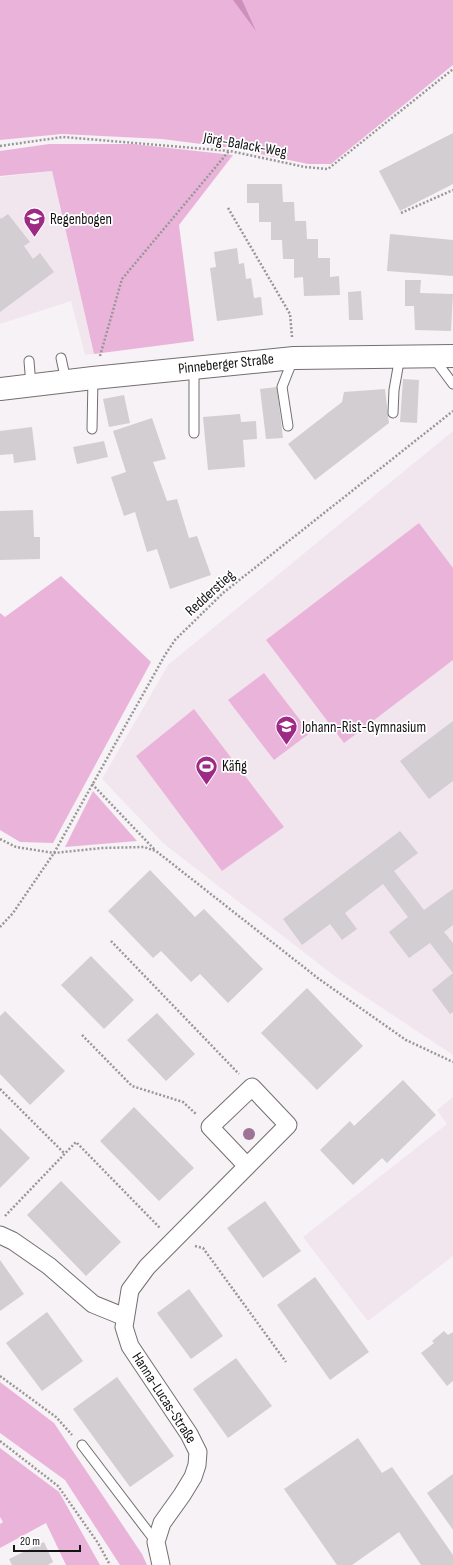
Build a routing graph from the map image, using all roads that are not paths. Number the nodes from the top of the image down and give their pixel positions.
1 (400, 356) junction
2 (443, 356) edge
3 (61, 358) dead end
4 (294, 358) junction
5 (28, 361) dead end
6 (194, 368) junction
7 (93, 378) junction
8 (66, 381) junction
9 (453, 384) edge
10 (32, 385) junction
11 (0, 389) edge
12 (392, 413) dead end
13 (288, 426) dead end
14 (92, 428) dead end
15 (194, 433) dead end
16 (247, 1166) junction
17 (0, 1235) edge
18 (125, 1317) junction
19 (82, 1445) road end
20 (156, 1542) junction
21 (161, 1565) edge

1 - 2 main road, Pinneberger Straße
1 - 4 main road, Pinneberger Straße
1 - 12 lane
2 - 9 lane
3 - 8 lane
4 - 6 main road, Pinneberger Straße
4 - 13 lane
5 - 10 lane
6 - 7 main road, Pinneberger Straße
6 - 15 lane
7 - 8 main road, Pinneberger Straße
7 - 14 lane
8 - 10 main road, Pinneberger Straße
10 - 11 main road, Pinneberger Straße
16 - 16 street, Hanna-Lucas-Straße
16 - 18 street, Hanna-Lucas-Straße
17 - 18 street
18 - 20 street, Hanna-Lucas-Straße
19 - 20 lane
20 - 21 street

